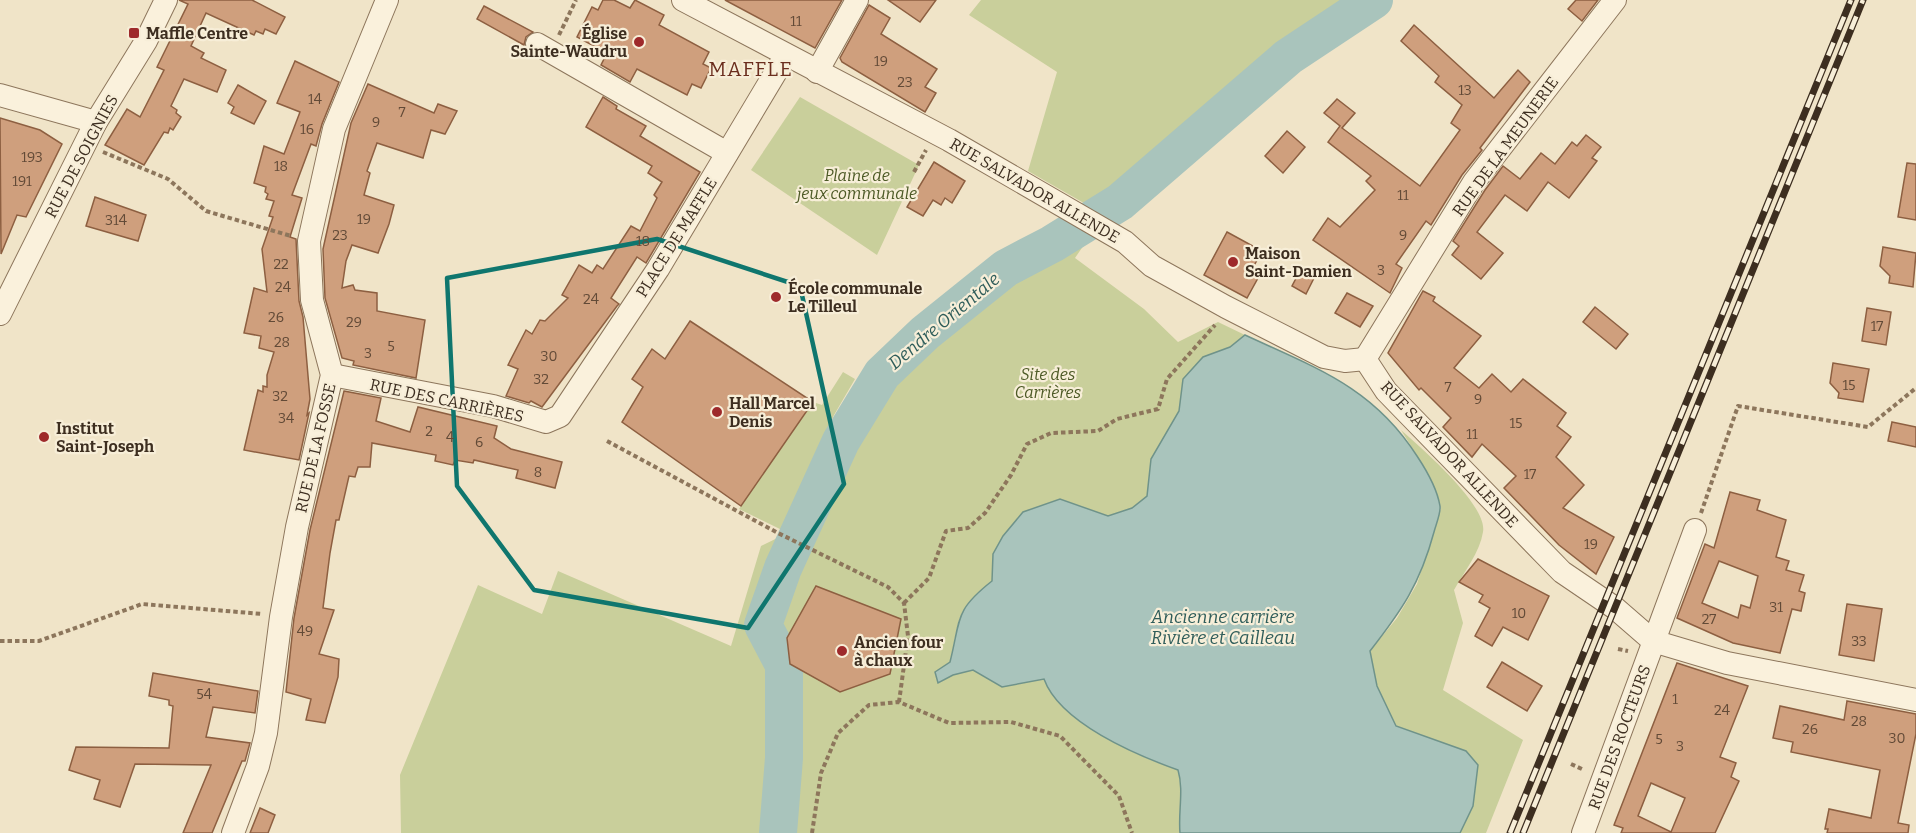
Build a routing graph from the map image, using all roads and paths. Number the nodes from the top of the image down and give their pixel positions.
1 (166, 0) edge
2 (387, 0) edge
3 (576, 0) edge
4 (683, 0) edge
5 (857, 0) edge
6 (1615, 0) edge
7 (544, 48) joint
8 (786, 55) junction
9 (817, 72) junction
10 (0, 96) edge
11 (96, 122) junction
12 (86, 145) junction
13 (728, 153) junction
14 (918, 165) dead end
15 (914, 172) dead end
16 (309, 241) junction
17 (1226, 307) junction
18 (0, 314) edge
19 (1365, 359) junction
20 (332, 375) junction
21 (1916, 388) edge
22 (560, 416) joint
23 (607, 441) dead end
24 (1695, 530) joint
25 (904, 603) junction
26 (281, 617) junction
27 (0, 641) edge
28 (1653, 641) junction
29 (1916, 700) edge
30 (899, 702) junction
31 (233, 833) edge
32 (812, 833) edge
33 (1132, 833) edge
34 (1583, 833) edge

1 - 11 street, RUE DE SOIGNIES
2 - 16 street, RUE DE LA FOSSE
3 - 7 path
4 - 8 street
5 - 9 street
6 - 19 street, RUE DE LA MEUNERIE
7 - 13 street
8 - 9 street
8 - 13 street, PLACE DE MAFFLE
9 - 17 street, RUE SALVADOR ALLENDE
10 - 11 street
11 - 12 street, RUE DE SOIGNIES
12 - 16 path
12 - 18 street, RUE DE SOIGNIES
13 - 22 street, PLACE DE MAFFLE
14 - 15 path
16 - 20 street, RUE DE LA FOSSE
17 - 19 street, RUE SALVADOR ALLENDE
17 - 25 path
19 - 28 street, RUE SALVADOR ALLENDE
20 - 22 street, RUE DES CARRIÈRES
20 - 26 street, RUE DE LA FOSSE
21 - 24 path
23 - 25 path
24 - 28 street, RUE DES ROCTEURS
25 - 30 path
26 - 27 path
26 - 31 street, RUE DE LA FOSSE
28 - 29 street, RUE SALVADOR ALLENDE
28 - 34 street, RUE DES ROCTEURS
30 - 32 path
30 - 33 path

